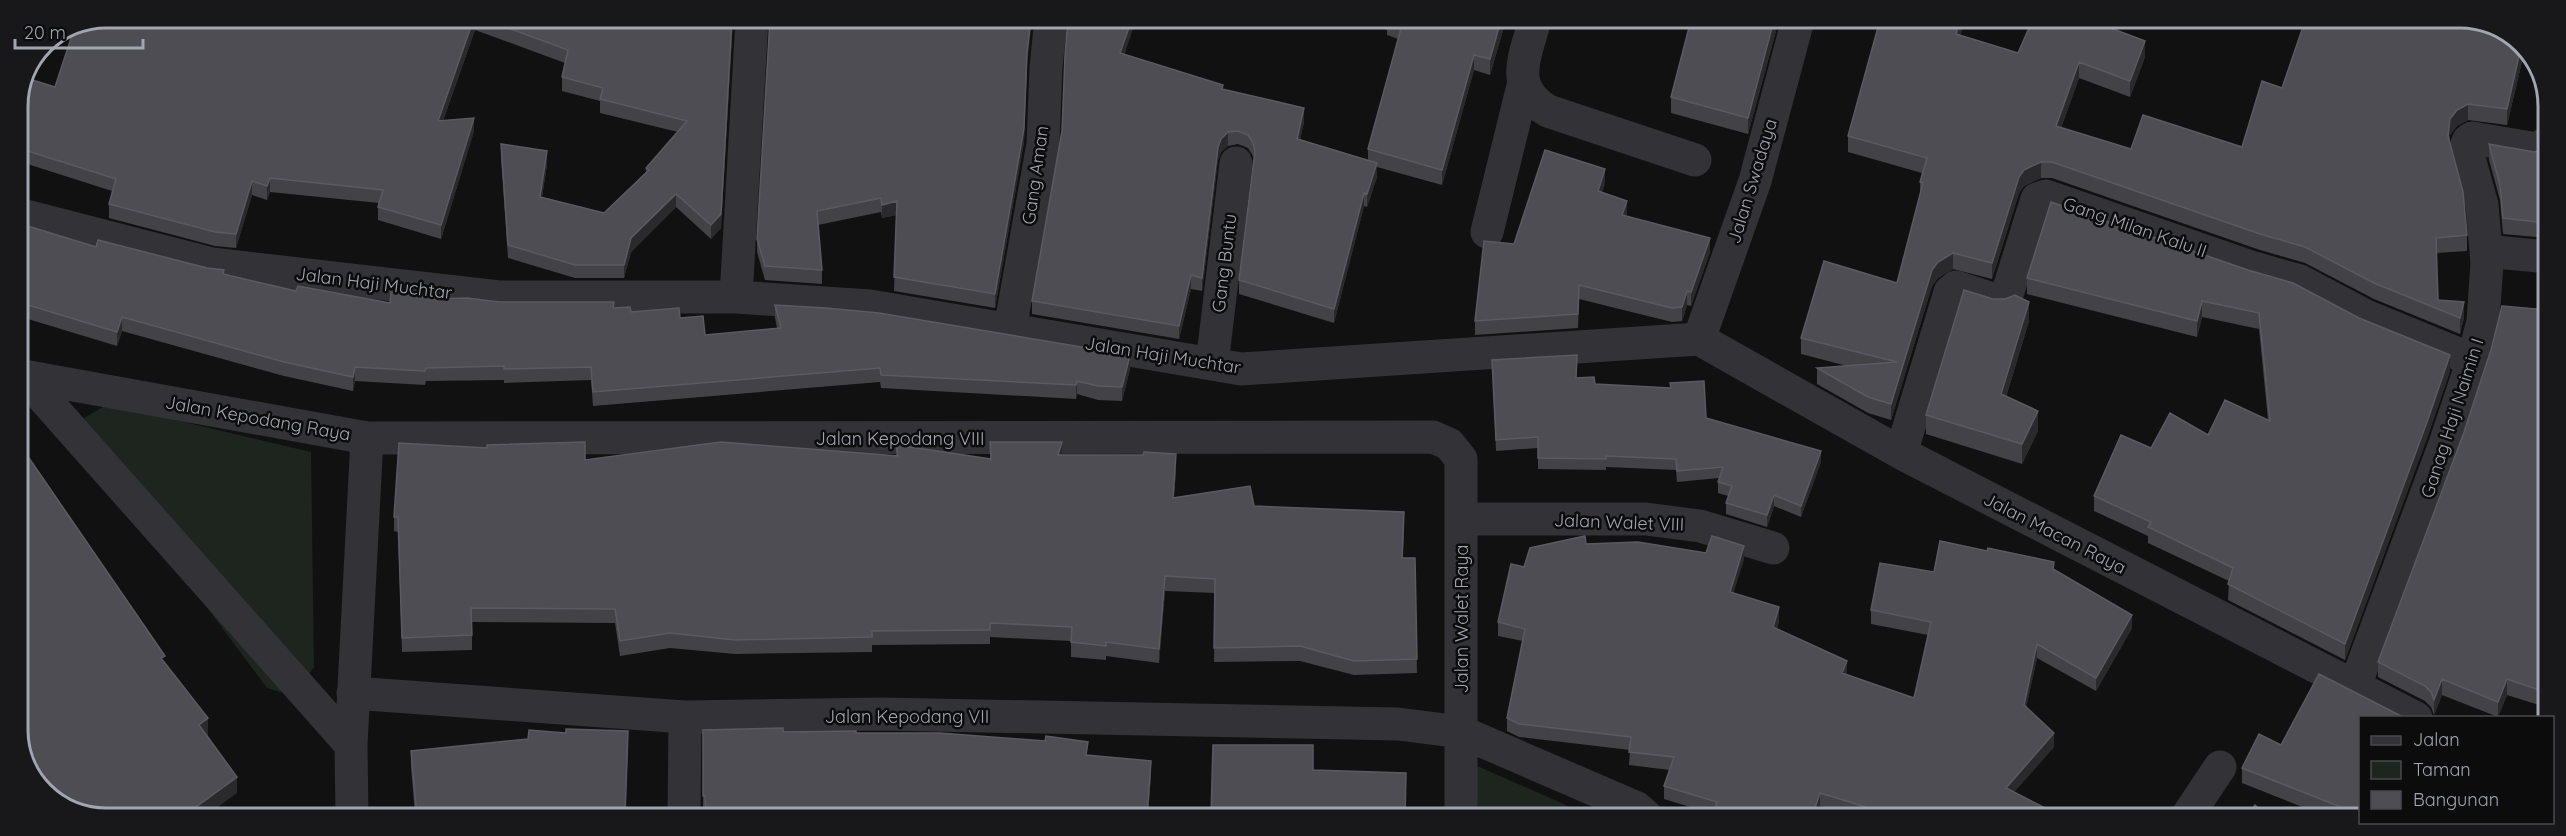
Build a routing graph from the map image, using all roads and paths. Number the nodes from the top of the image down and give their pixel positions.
1 (751, 28) edge
2 (1050, 28) edge
3 (1533, 28) edge
4 (1796, 28) edge
5 (1523, 86) junction
6 (2537, 148) edge
7 (1695, 160) dead end
8 (1236, 163) dead end
9 (28, 217) edge
10 (1487, 232) dead end
11 (2486, 251) junction
12 (2537, 256) edge
13 (736, 297) junction
14 (1010, 329) junction
15 (1699, 339) junction
16 (2474, 360) junction
17 (1212, 364) junction
18 (28, 377) edge
19 (28, 384) edge
20 (1433, 437) joint
21 (367, 438) junction
22 (1900, 453) junction
23 (1461, 519) junction
24 (1773, 548) dead end
25 (2355, 686) junction
26 (353, 693) junction
27 (2414, 716) edge
28 (684, 717) junction
29 (1461, 732) junction
30 (351, 745) junction
31 (2220, 767) dead end
32 (352, 808) edge
33 (684, 808) edge
34 (1461, 808) edge
35 (1637, 808) edge
36 (2193, 808) edge

1 - 13 street
2 - 14 street, Gang Aman
3 - 5 street
4 - 15 street, Jalan Swadaya
5 - 7 street
5 - 10 street
6 - 11 street, Ganag Haji Naimin I
8 - 17 street, Gang Buntu
9 - 13 street, Jalan Haji Muchtar
11 - 12 street
11 - 16 street, Ganag Haji Naimin I
13 - 14 street, Jalan Haji Muchtar
14 - 17 street, Jalan Haji Muchtar
15 - 17 street, Jalan Haji Muchtar
15 - 22 street, Jalan Macan Raya
16 - 22 street, Gang Milan Kalu II
16 - 25 street, Ganag Haji Naimin I
18 - 21 street, Jalan Kepodang Raya
19 - 30 street, Jalan Kepodang Raya
20 - 21 street, Jalan Kepodang VIII
20 - 23 street, Jalan Walet Raya
21 - 26 street, Jalan Kepodang Raya
22 - 25 street, Jalan Macan Raya
23 - 24 street, Jalan Walet VIII
23 - 29 street, Jalan Walet Raya
25 - 27 street, Jalan Macan Raya
26 - 28 street, Jalan Kepodang VII
26 - 30 street, Jalan Kepodang Raya
28 - 29 street, Jalan Kepodang VII
28 - 33 street
29 - 34 street, Jalan Walet Raya
29 - 35 street, Jalan Kepodang VII
30 - 32 street, Jalan Kepodang Raya
31 - 36 street

